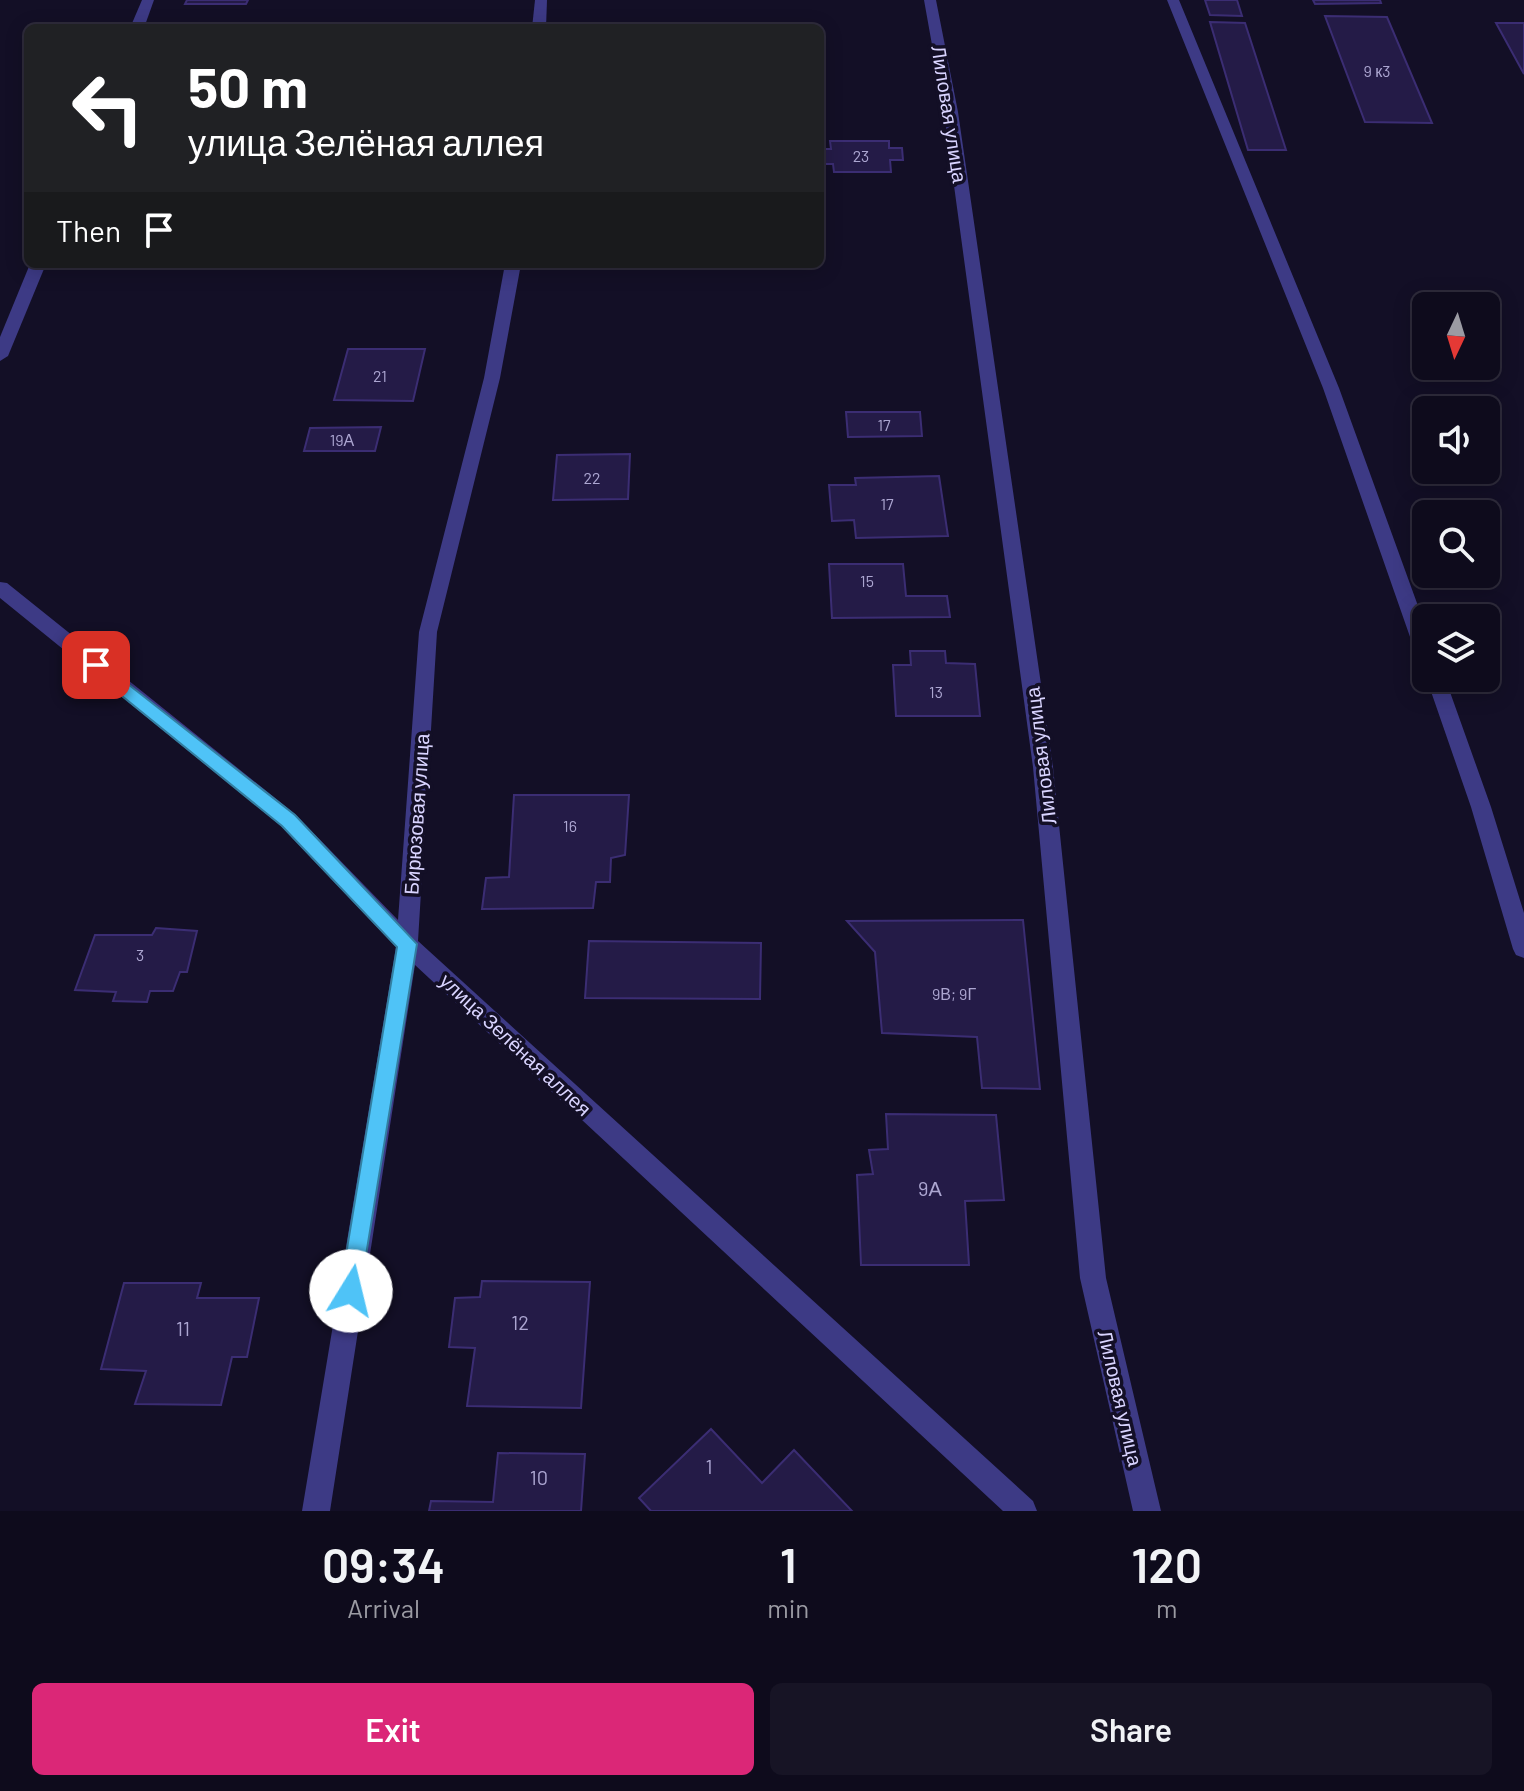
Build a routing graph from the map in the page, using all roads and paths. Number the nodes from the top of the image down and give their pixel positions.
1 (148, 0) edge
2 (541, 0) edge
3 (930, 0) edge
4 (1173, 0) edge
5 (139, 24) edge
6 (539, 24) edge
7 (36, 268) edge
8 (512, 268) edge
9 (0, 356) edge
10 (0, 588) edge
11 (1412, 615) edge
12 (1440, 692) edge
13 (407, 944) junction
14 (1524, 949) edge
15 (316, 1511) edge
16 (1023, 1511) edge
17 (1147, 1511) edge

1 - 5 street
2 - 6 street
3 - 17 street, Лиловая улица
4 - 11 street
7 - 9 street
8 - 13 street, Бирюзовая улица
10 - 13 street, улица Зелёная аллея
12 - 14 street
13 - 15 street, Бирюзовая улица
13 - 16 street, улица Зелёная аллея

